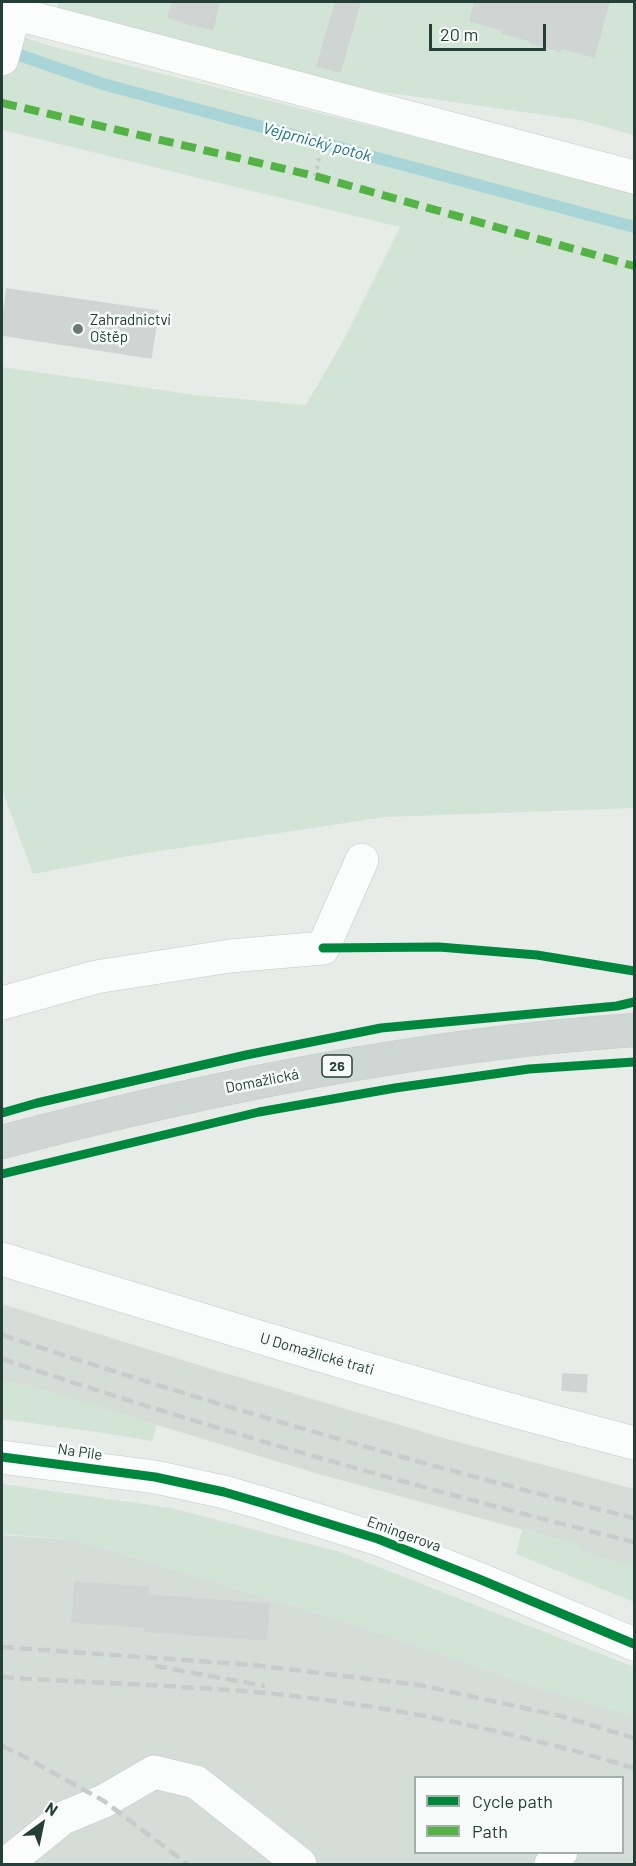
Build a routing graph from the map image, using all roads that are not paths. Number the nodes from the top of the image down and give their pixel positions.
1 (10, 13) edge
2 (2, 59) edge
3 (634, 177) edge
4 (362, 860) dead end
5 (2, 1003) edge
6 (634, 1030) edge
7 (2, 1142) edge
8 (2, 1259) edge
9 (634, 1443) edge
10 (2, 1457) edge
11 (155, 1477) joint
12 (634, 1644) edge
13 (6, 1864) edge
14 (300, 1864) edge

1 - 2 street
1 - 3 street
4 - 5 street
6 - 7 main road, Domažlická / 26
8 - 9 street, U Domažlické trati
10 - 11 street, Na Pile
11 - 12 street, Emingerova
13 - 14 street

